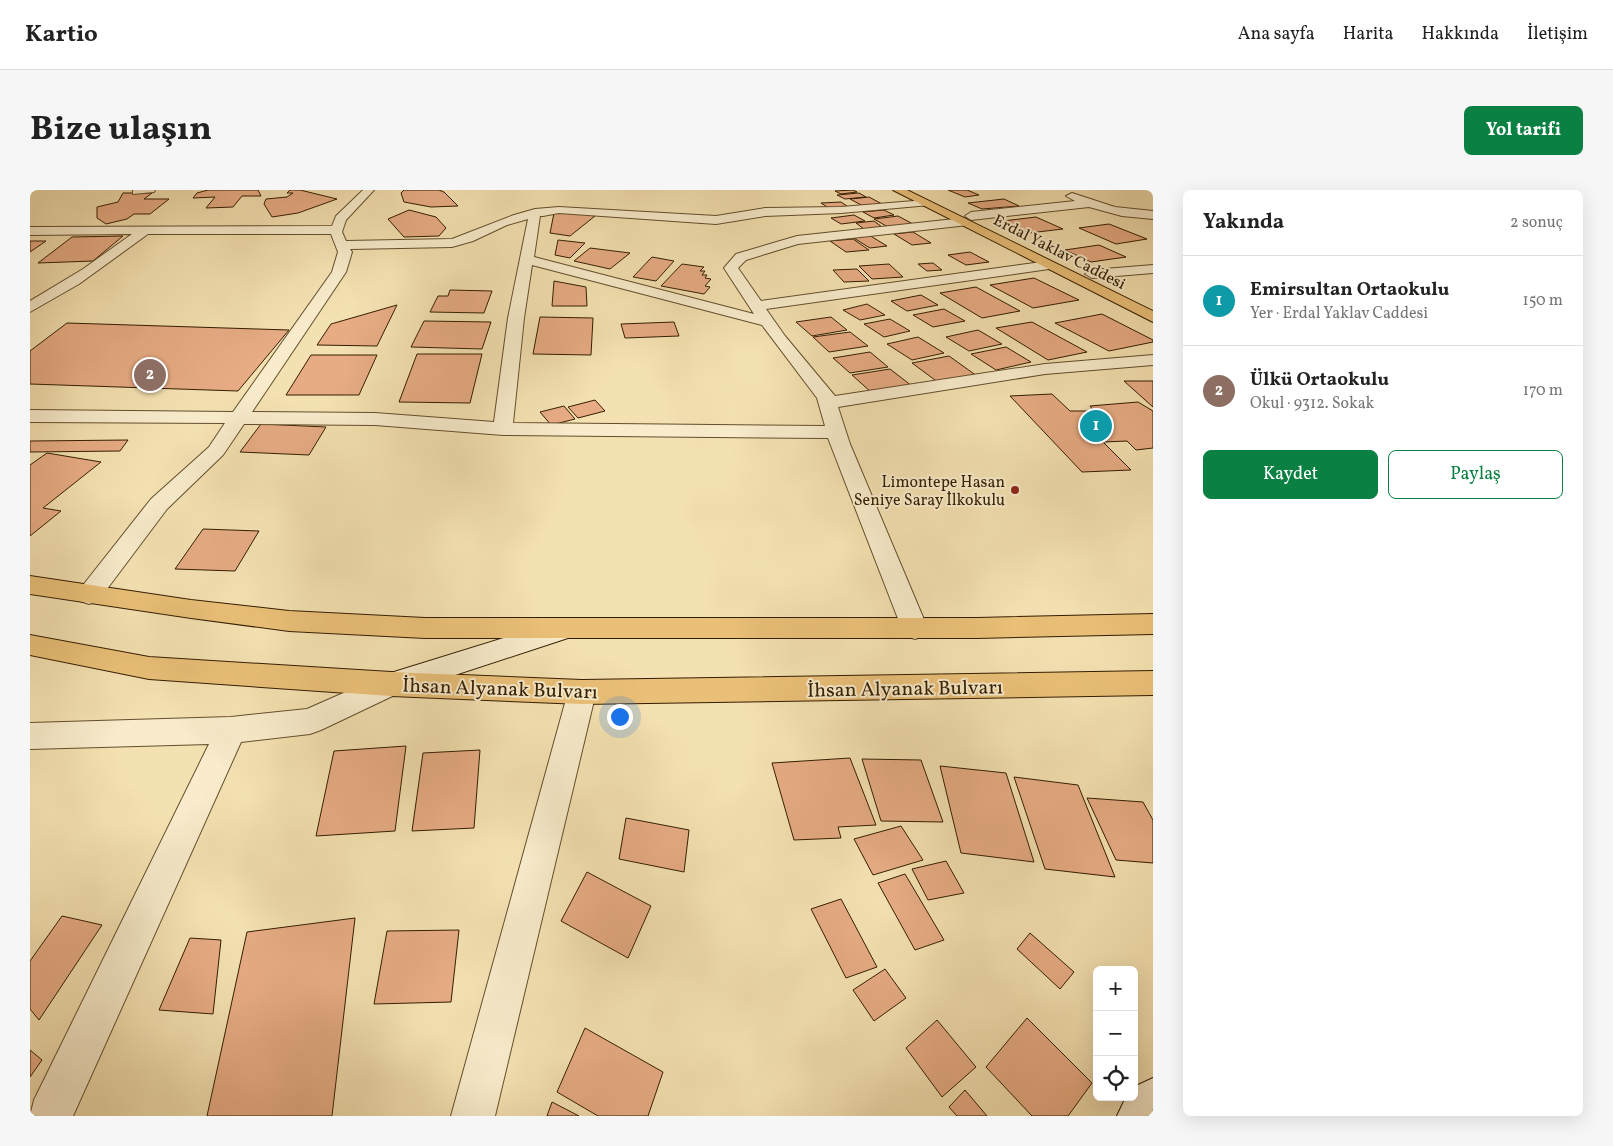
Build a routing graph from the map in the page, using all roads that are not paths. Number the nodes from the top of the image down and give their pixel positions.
1 (150, 190) edge
2 (898, 190) edge
3 (917, 190) edge
4 (1058, 190) edge
5 (137, 192) dead end
6 (360, 192) edge
7 (926, 203) junction
8 (1090, 203) junction
9 (535, 213) junction
10 (1153, 215) edge
11 (967, 219) junction
12 (30, 232) edge
13 (143, 232) junction
14 (339, 237) junction
15 (526, 259) junction
16 (1049, 265) junction
17 (1153, 269) edge
18 (1092, 274) junction
19 (46, 284) dead end
20 (71, 284) junction
21 (1153, 303) edge
22 (30, 306) edge
23 (756, 306) junction
24 (1153, 317) edge
25 (767, 322) junction
26 (1153, 360) edge
27 (828, 403) junction
28 (30, 416) edge
29 (236, 419) junction
30 (503, 429) junction
31 (836, 432) junction
32 (30, 585) edge
33 (89, 595) junction
34 (1153, 624) edge
35 (565, 628) junction
36 (915, 628) junction
37 (30, 645) edge
38 (1153, 683) edge
39 (391, 684) junction
40 (582, 692) junction
41 (231, 730) junction
42 (30, 736) edge
43 (1153, 1100) edge
44 (50, 1116) edge
45 (473, 1116) edge
46 (1139, 1116) edge

1 - 5 street
2 - 7 main road, Erdal Yaklav Caddesi
3 - 11 main road, Erdal Yaklav Caddesi
4 - 8 street
6 - 14 street
7 - 9 street
7 - 11 main road, Erdal Yaklav Caddesi
8 - 10 street
8 - 11 street
9 - 14 street
9 - 15 street
11 - 16 main road, Erdal Yaklav Caddesi
11 - 18 main road, Erdal Yaklav Caddesi
11 - 23 street
12 - 13 street
13 - 14 street
13 - 20 street
14 - 29 street
15 - 25 street
15 - 30 street
16 - 23 street
16 - 24 main road, Erdal Yaklav Caddesi
17 - 18 street
18 - 21 main road, Erdal Yaklav Caddesi
19 - 20 street
20 - 22 street
23 - 25 street
25 - 27 street
26 - 27 street
27 - 31 street
28 - 29 street
29 - 30 street
29 - 33 street
30 - 31 street
31 - 36 street
32 - 33 main road
33 - 35 main road
34 - 36 main road
35 - 36 main road
35 - 39 street
37 - 39 main road, İhsan Alyanak Bulvarı
38 - 40 main road, İhsan Alyanak Bulvarı
39 - 40 main road, İhsan Alyanak Bulvarı
39 - 41 street
40 - 45 street
41 - 42 street
41 - 44 street
43 - 46 street

